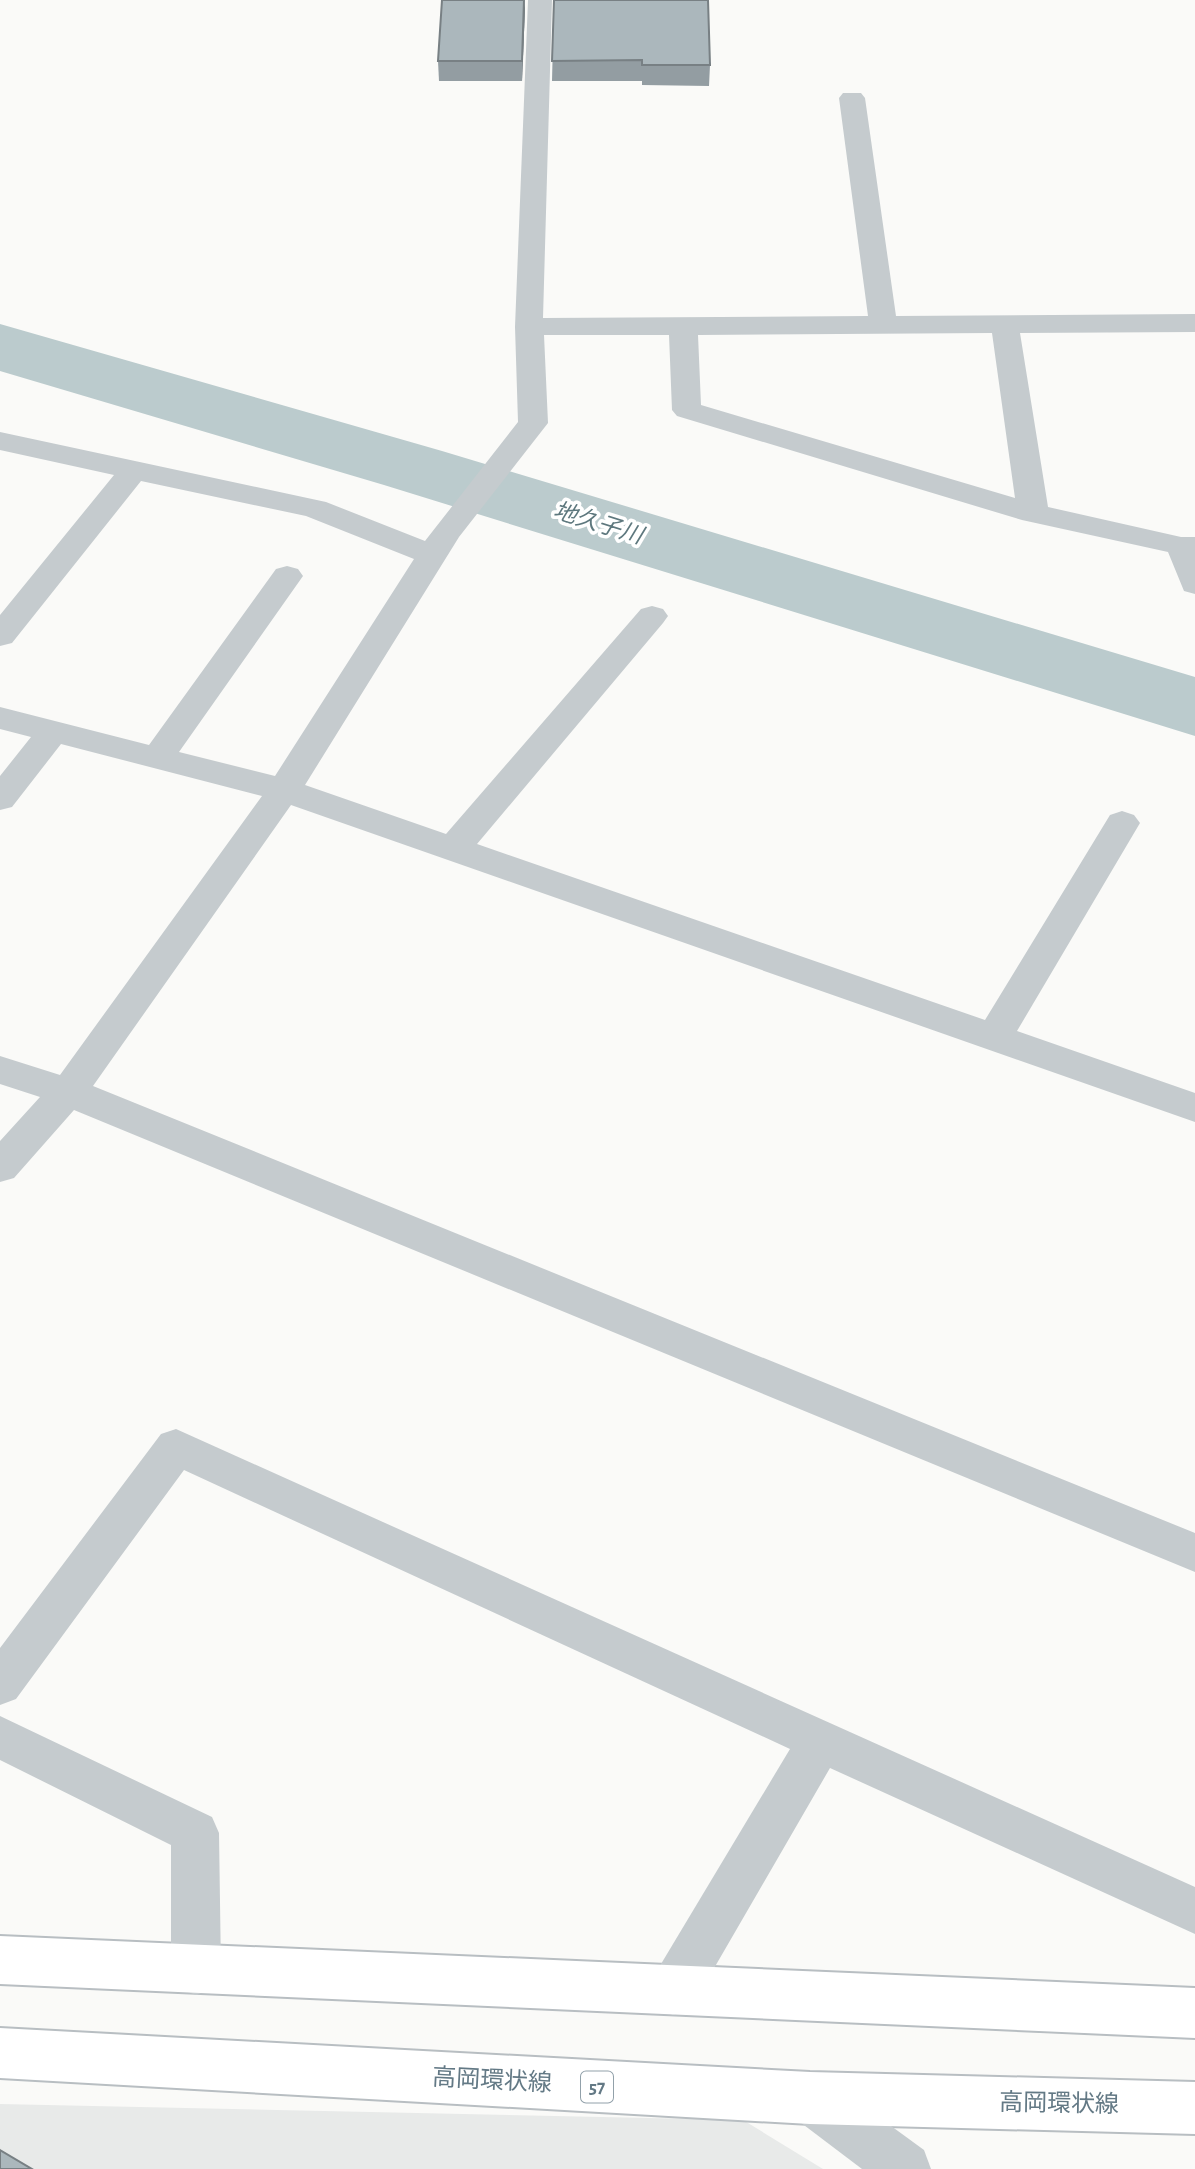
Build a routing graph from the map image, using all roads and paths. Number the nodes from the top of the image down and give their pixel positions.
1 (540, 0) edge
2 (852, 98) dead end
3 (1195, 324) edge
4 (1005, 325) junction
5 (883, 326) junction
6 (529, 327) junction
7 (682, 327) junction
8 (0, 441) edge
9 (134, 470) junction
10 (1033, 513) junction
11 (439, 544) junction
12 (1188, 546) edge
13 (287, 576) dead end
14 (1195, 584) edge
15 (652, 616) dead end
16 (0, 636) edge
17 (0, 718) edge
18 (53, 732) junction
19 (157, 758) junction
20 (284, 790) junction
21 (0, 799) edge
22 (1122, 823) dead end
23 (453, 849) junction
24 (995, 1036) junction
25 (0, 1070) edge
26 (68, 1092) junction
27 (1195, 1108) edge
28 (0, 1167) edge
29 (1195, 1553) edge
30 (0, 1684) edge
31 (0, 1737) edge
32 (820, 1741) junction
33 (1195, 1911) edge
34 (0, 1960) edge
35 (196, 1971) junction
36 (673, 1991) junction
37 (1195, 2013) edge
38 (0, 2053) edge
39 (810, 2098) junction
40 (1195, 2108) edge
41 (905, 2169) edge

1 - 6 street
2 - 5 street
3 - 4 street
4 - 5 street
4 - 10 street
5 - 7 street
6 - 7 street
6 - 11 street
7 - 10 street
8 - 9 street
9 - 11 street
9 - 16 street
10 - 12 street
11 - 20 street
12 - 14 street
13 - 19 street
15 - 23 street
17 - 18 street
18 - 19 street
18 - 21 street
19 - 20 street
20 - 23 street
20 - 26 street
22 - 24 street
23 - 24 street
24 - 27 street
25 - 26 street
26 - 28 street
26 - 29 street
30 - 32 street
31 - 35 street
32 - 33 street
32 - 36 street
34 - 35 main road
35 - 36 main road
36 - 37 main road
38 - 39 main road, 高岡環状線 / 57
39 - 40 main road, 高岡環状線 / 57
39 - 41 street

